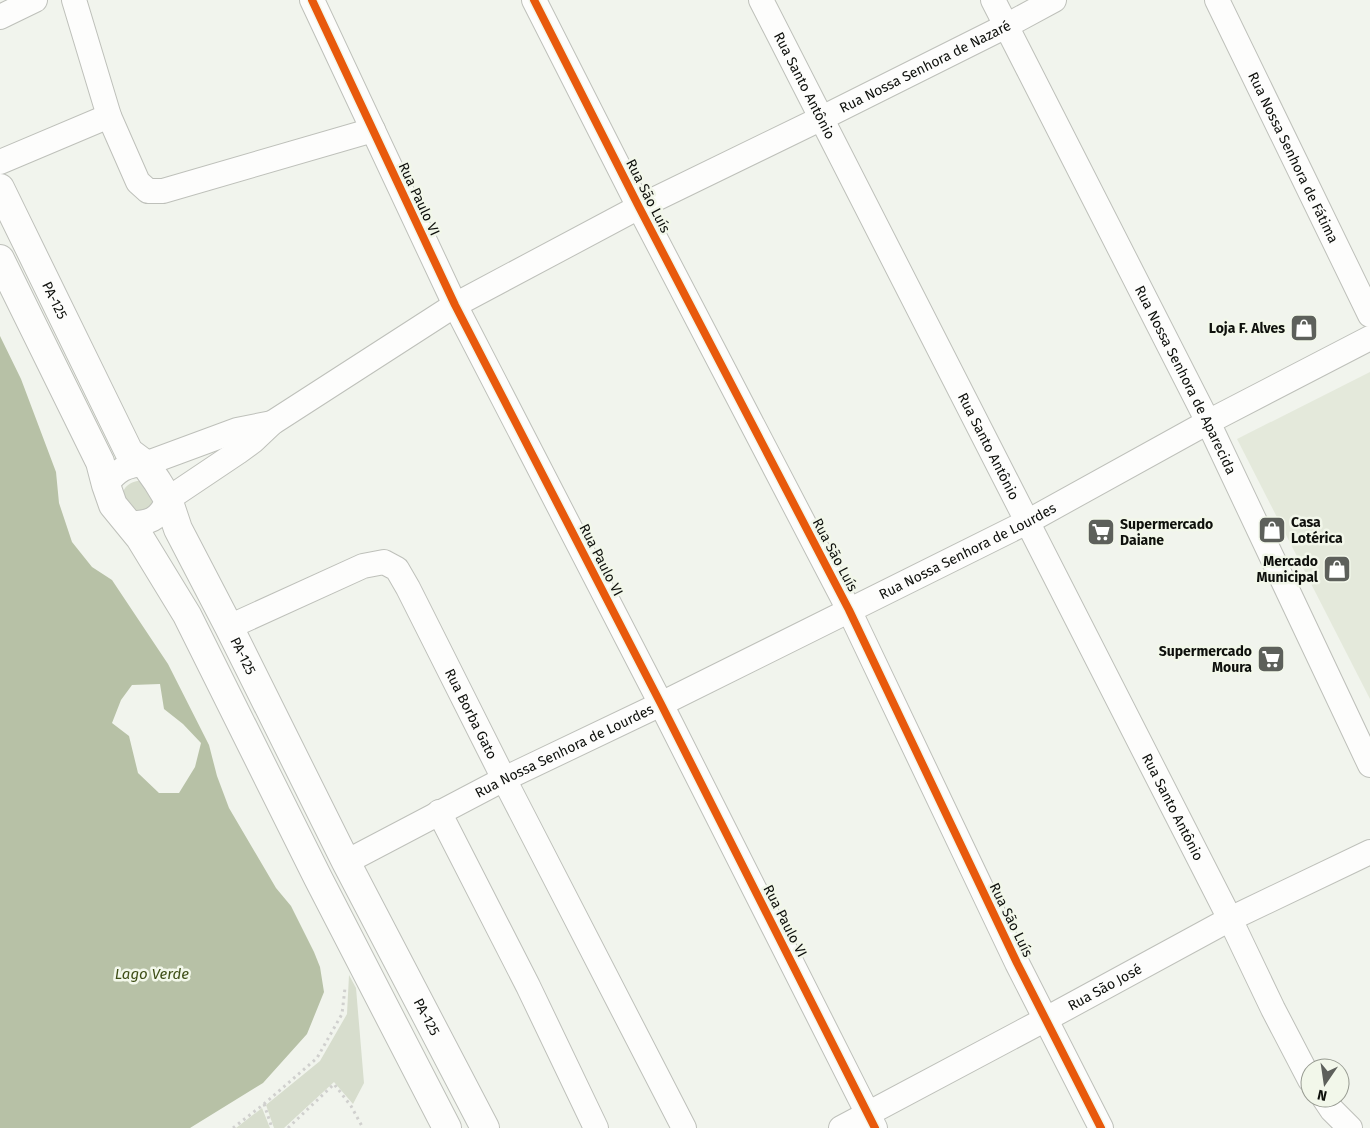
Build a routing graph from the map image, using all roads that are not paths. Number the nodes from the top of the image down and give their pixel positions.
1 (35, 0) edge
2 (74, 0) edge
3 (312, 0) edge
4 (534, 0) edge
5 (762, 0) edge
6 (993, 0) edge
7 (1054, 0) edge
8 (1217, 0) edge
9 (0, 17) edge
10 (1006, 26) junction
11 (110, 116) junction
12 (822, 118) junction
13 (373, 130) junction
14 (0, 162) edge
15 (0, 188) edge
16 (639, 207) junction
17 (0, 259) edge
18 (455, 305) junction
19 (1370, 315) edge
20 (1370, 338) edge
21 (1208, 422) junction
22 (272, 423) junction
23 (145, 464) junction
24 (106, 485) junction
25 (168, 499) junction
26 (127, 522) junction
27 (1027, 522) junction
28 (849, 610) junction
29 (229, 627) junction
30 (661, 704) junction
31 (1370, 765) edge
32 (504, 779) junction
33 (439, 812) junction
34 (1370, 852) edge
35 (346, 862) junction
36 (1230, 919) junction
37 (1046, 1019) junction
38 (1300, 1061) edge
39 (1331, 1108) edge
40 (872, 1121) edge
41 (447, 1128) edge
42 (485, 1128) edge
43 (596, 1128) edge
44 (684, 1128) edge
45 (841, 1128) edge
46 (1101, 1128) edge
47 (1350, 1128) edge

1 - 9 street
2 - 11 street
3 - 13 street, Rua Paulo VI
4 - 16 street, Rua São Luís
5 - 12 street, Rua Santo Antônio
6 - 10 street, Rua Nossa Senhora de Aparecida
7 - 10 street, Rua Nossa Senhora de Nazaré
8 - 19 street, Rua Nossa Senhora de Fátima
10 - 12 street, Rua Nossa Senhora de Nazaré
10 - 21 street, Rua Nossa Senhora de Aparecida
11 - 13 street
11 - 14 street
12 - 16 street, Rua Nossa Senhora de Nazaré
12 - 27 street, Rua Santo Antônio
13 - 18 street, Rua Paulo VI
15 - 23 street, PA-125 / PA-125
16 - 18 street, Rua Nossa Senhora de Nazaré
16 - 28 street, Rua São Luís
17 - 24 street
18 - 22 street, Rua Nossa Senhora de Nazaré
18 - 30 street, Rua Paulo VI
20 - 21 street, Rua Nossa Senhora de Lourdes
21 - 27 street, Rua Nossa Senhora de Lourdes
21 - 31 street, Rua Nossa Senhora de Aparecida
22 - 23 street, Rua Nossa Senhora de Nazaré
22 - 25 street, Rua Nossa Senhora de Nazaré
23 - 24 street
23 - 25 street, PA-125 / PA-125
24 - 26 street
25 - 26 street
25 - 29 street, PA-125 / PA-125
26 - 41 street
27 - 28 street, Rua Nossa Senhora de Lourdes
27 - 36 street, Rua Santo Antônio
28 - 30 street, Rua Nossa Senhora de Lourdes
28 - 37 street, Rua São Luís
29 - 32 street, Rua Borba Gato
29 - 35 street, PA-125 / PA-125
30 - 32 street, Rua Nossa Senhora de Lourdes
30 - 40 street, Rua Paulo VI
32 - 33 street, Rua Nossa Senhora de Lourdes
32 - 44 street, Rua Borba Gato
33 - 35 street, Rua Nossa Senhora de Lourdes
33 - 43 street
34 - 36 street, Rua São José
35 - 42 street, PA-125 / PA-125
36 - 37 street, Rua São José
36 - 38 street, Rua Santo Antônio
37 - 40 street, Rua São José
37 - 46 street, Rua São Luís
39 - 47 street
40 - 45 street, Rua São José

